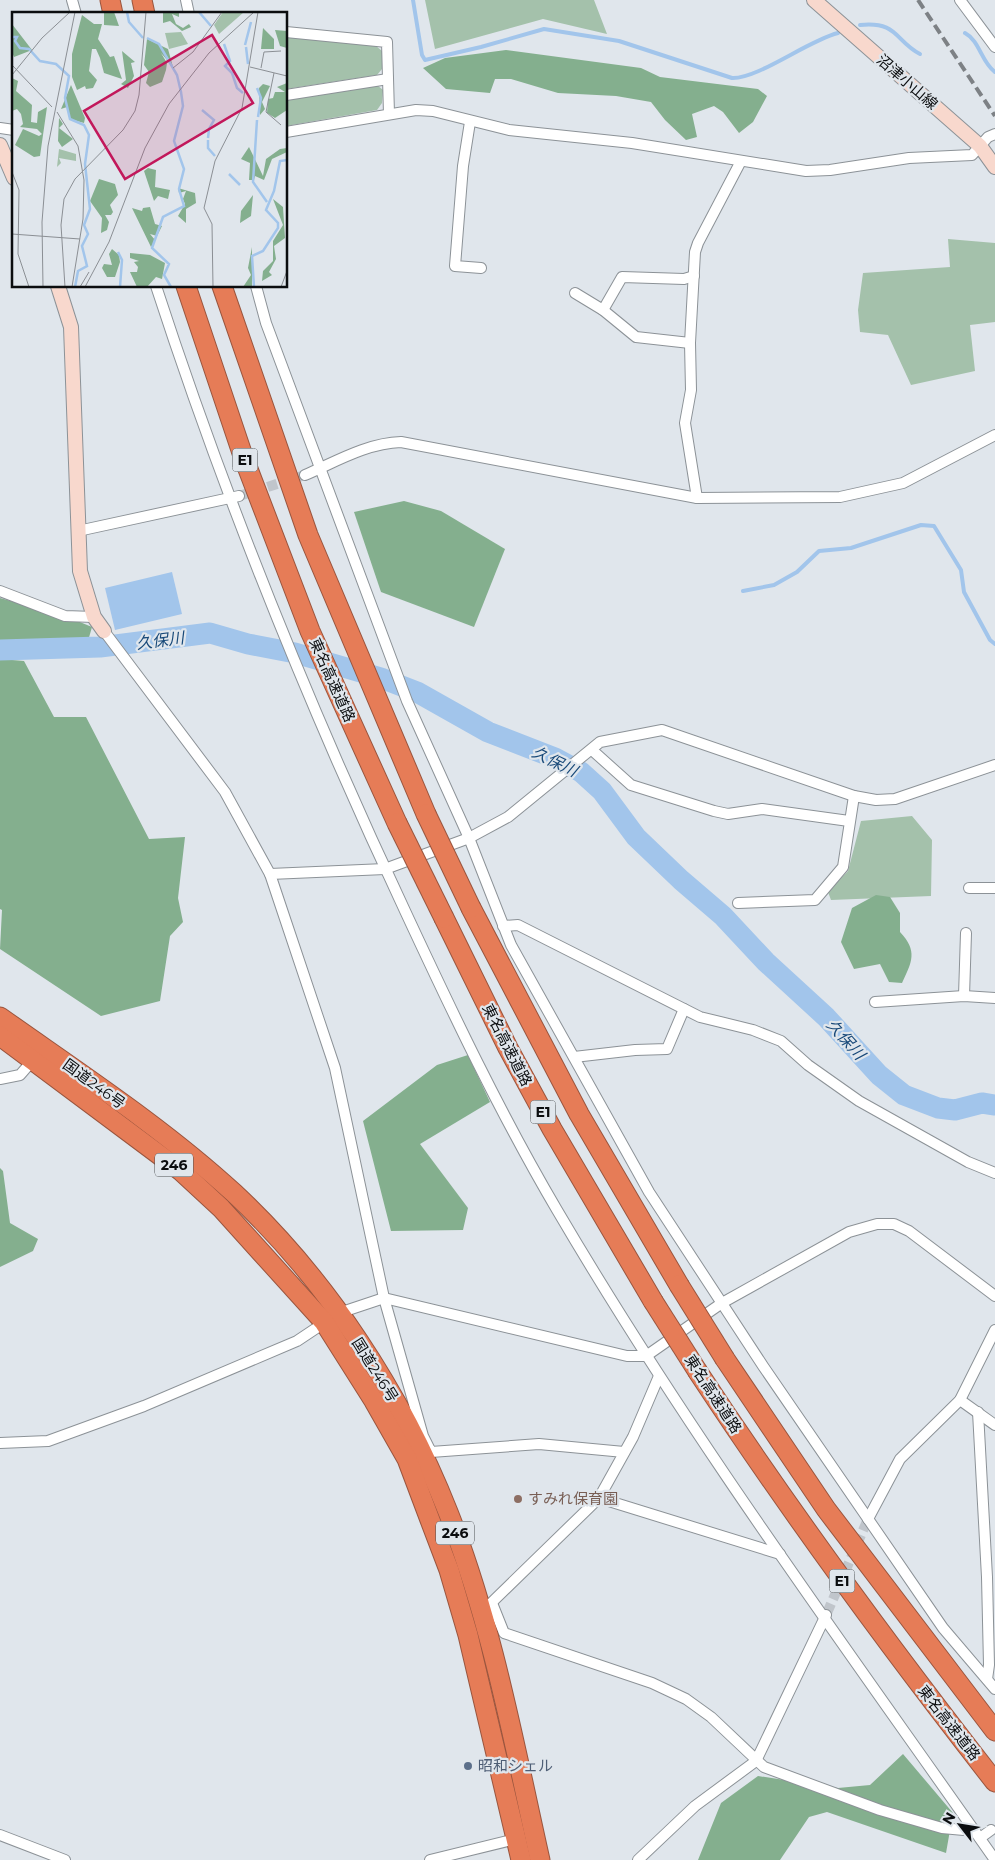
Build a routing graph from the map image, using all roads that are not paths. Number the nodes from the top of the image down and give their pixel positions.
1 (814, 0) edge
2 (974, 0) edge
3 (962, 3) edge
4 (288, 32) edge
5 (995, 48) edge
6 (388, 79) junction
7 (288, 95) edge
8 (390, 114) junction
9 (470, 122) junction
10 (288, 132) edge
11 (995, 134) edge
12 (0, 145) edge
13 (980, 146) junction
14 (741, 161) junction
15 (995, 167) edge
16 (12, 173) edge
17 (480, 268) dead end
18 (694, 276) junction
19 (59, 288) edge
20 (157, 288) edge
21 (187, 288) edge
22 (223, 288) edge
23 (257, 288) edge
24 (575, 293) dead end
25 (603, 310) junction
26 (690, 343) junction
27 (995, 435) edge
28 (321, 468) junction
29 (304, 475) tunnel mouth
30 (235, 497) junction
31 (697, 498) junction
32 (78, 531) junction
33 (0, 590) edge
34 (94, 617) junction
35 (104, 631) joint
36 (592, 750) junction
37 (995, 765) edge
38 (854, 796) junction
39 (849, 821) junction
40 (469, 838) junction
41 (385, 869) junction
42 (270, 874) junction
43 (969, 888) dead end
44 (995, 888) edge
45 (738, 903) dead end
46 (503, 926) junction
47 (966, 933) dead end
48 (964, 996) junction
49 (995, 998) edge
50 (875, 1002) dead end
51 (684, 1009) junction
52 (0, 1017) edge
53 (0, 1036) edge
54 (574, 1058) junction
55 (33, 1060) junction
56 (0, 1079) edge
57 (995, 1173) edge
58 (995, 1296) edge
59 (384, 1298) junction
60 (722, 1303) junction
61 (331, 1318) junction
62 (995, 1330) edge
63 (646, 1356) junction
64 (659, 1376) junction
65 (960, 1400) junction
66 (978, 1412) junction
67 (995, 1424) edge
68 (0, 1443) edge
69 (624, 1452) junction
70 (599, 1498) junction
71 (868, 1520) junction
72 (780, 1554) junction
73 (487, 1608) junction
74 (825, 1616) junction
75 (987, 1679) junction
76 (995, 1689) edge
77 (995, 1731) edge
78 (756, 1761) junction
79 (995, 1782) edge
80 (991, 1830) dead end
81 (0, 1834) edge
82 (977, 1834) junction
83 (516, 1839) junction
84 (65, 1860) edge
85 (430, 1860) edge
86 (522, 1860) edge
87 (540, 1860) edge
88 (638, 1860) edge
89 (995, 1860) edge

1 - 13 street, 沼津小山線
2 - 3 street
3 - 5 street
4 - 6 street
6 - 7 street
6 - 8 street
8 - 9 street
8 - 10 street
9 - 14 street
9 - 17 street
11 - 13 street
12 - 16 street
13 - 14 street
13 - 15 street, 沼津小山線
14 - 18 street
18 - 25 street
18 - 26 street
19 - 32 street
20 - 30 street
21 - 79 highway, 東名高速道路 / E1, bridge
22 - 77 highway, 東名高速道路 / E1, bridge
23 - 28 street
24 - 25 street
25 - 26 street
26 - 31 street
27 - 31 street
28 - 29 street
28 - 31 street
28 - 40 street
30 - 32 street
30 - 41 street
32 - 34 street
33 - 34 street
34 - 35 street
35 - 42 street
36 - 38 street
36 - 39 street
36 - 40 street
37 - 38 street
38 - 39 street
39 - 45 street
40 - 41 street
40 - 46 street
41 - 42 street
41 - 63 street
42 - 59 street
43 - 44 street
46 - 51 street
46 - 54 street
47 - 48 street
48 - 49 street
48 - 50 street
51 - 54 street
51 - 57 street
52 - 61 highway, 国道246号 / 246
53 - 55 highway, 国道246号 / 246
54 - 60 street
55 - 56 street
55 - 61 highway, 国道246号 / 246
58 - 60 street
59 - 61 street
59 - 63 street
59 - 69 street
60 - 63 street
60 - 71 street
61 - 68 street
61 - 73 highway, 国道246号 / 246
61 - 83 highway, 国道246号 / 246
62 - 65 street
63 - 64 street
64 - 69 street
64 - 72 street
65 - 66 street
65 - 71 street
66 - 67 street
66 - 75 street
69 - 70 street
70 - 72 street
70 - 73 street
71 - 75 street
72 - 74 street
73 - 78 street
73 - 87 highway, 国道246号 / 246
74 - 78 street
74 - 82 street
75 - 76 street
78 - 82 street
78 - 88 street
80 - 82 street
81 - 84 street
82 - 89 street
83 - 85 street
83 - 86 highway, 国道246号 / 246

